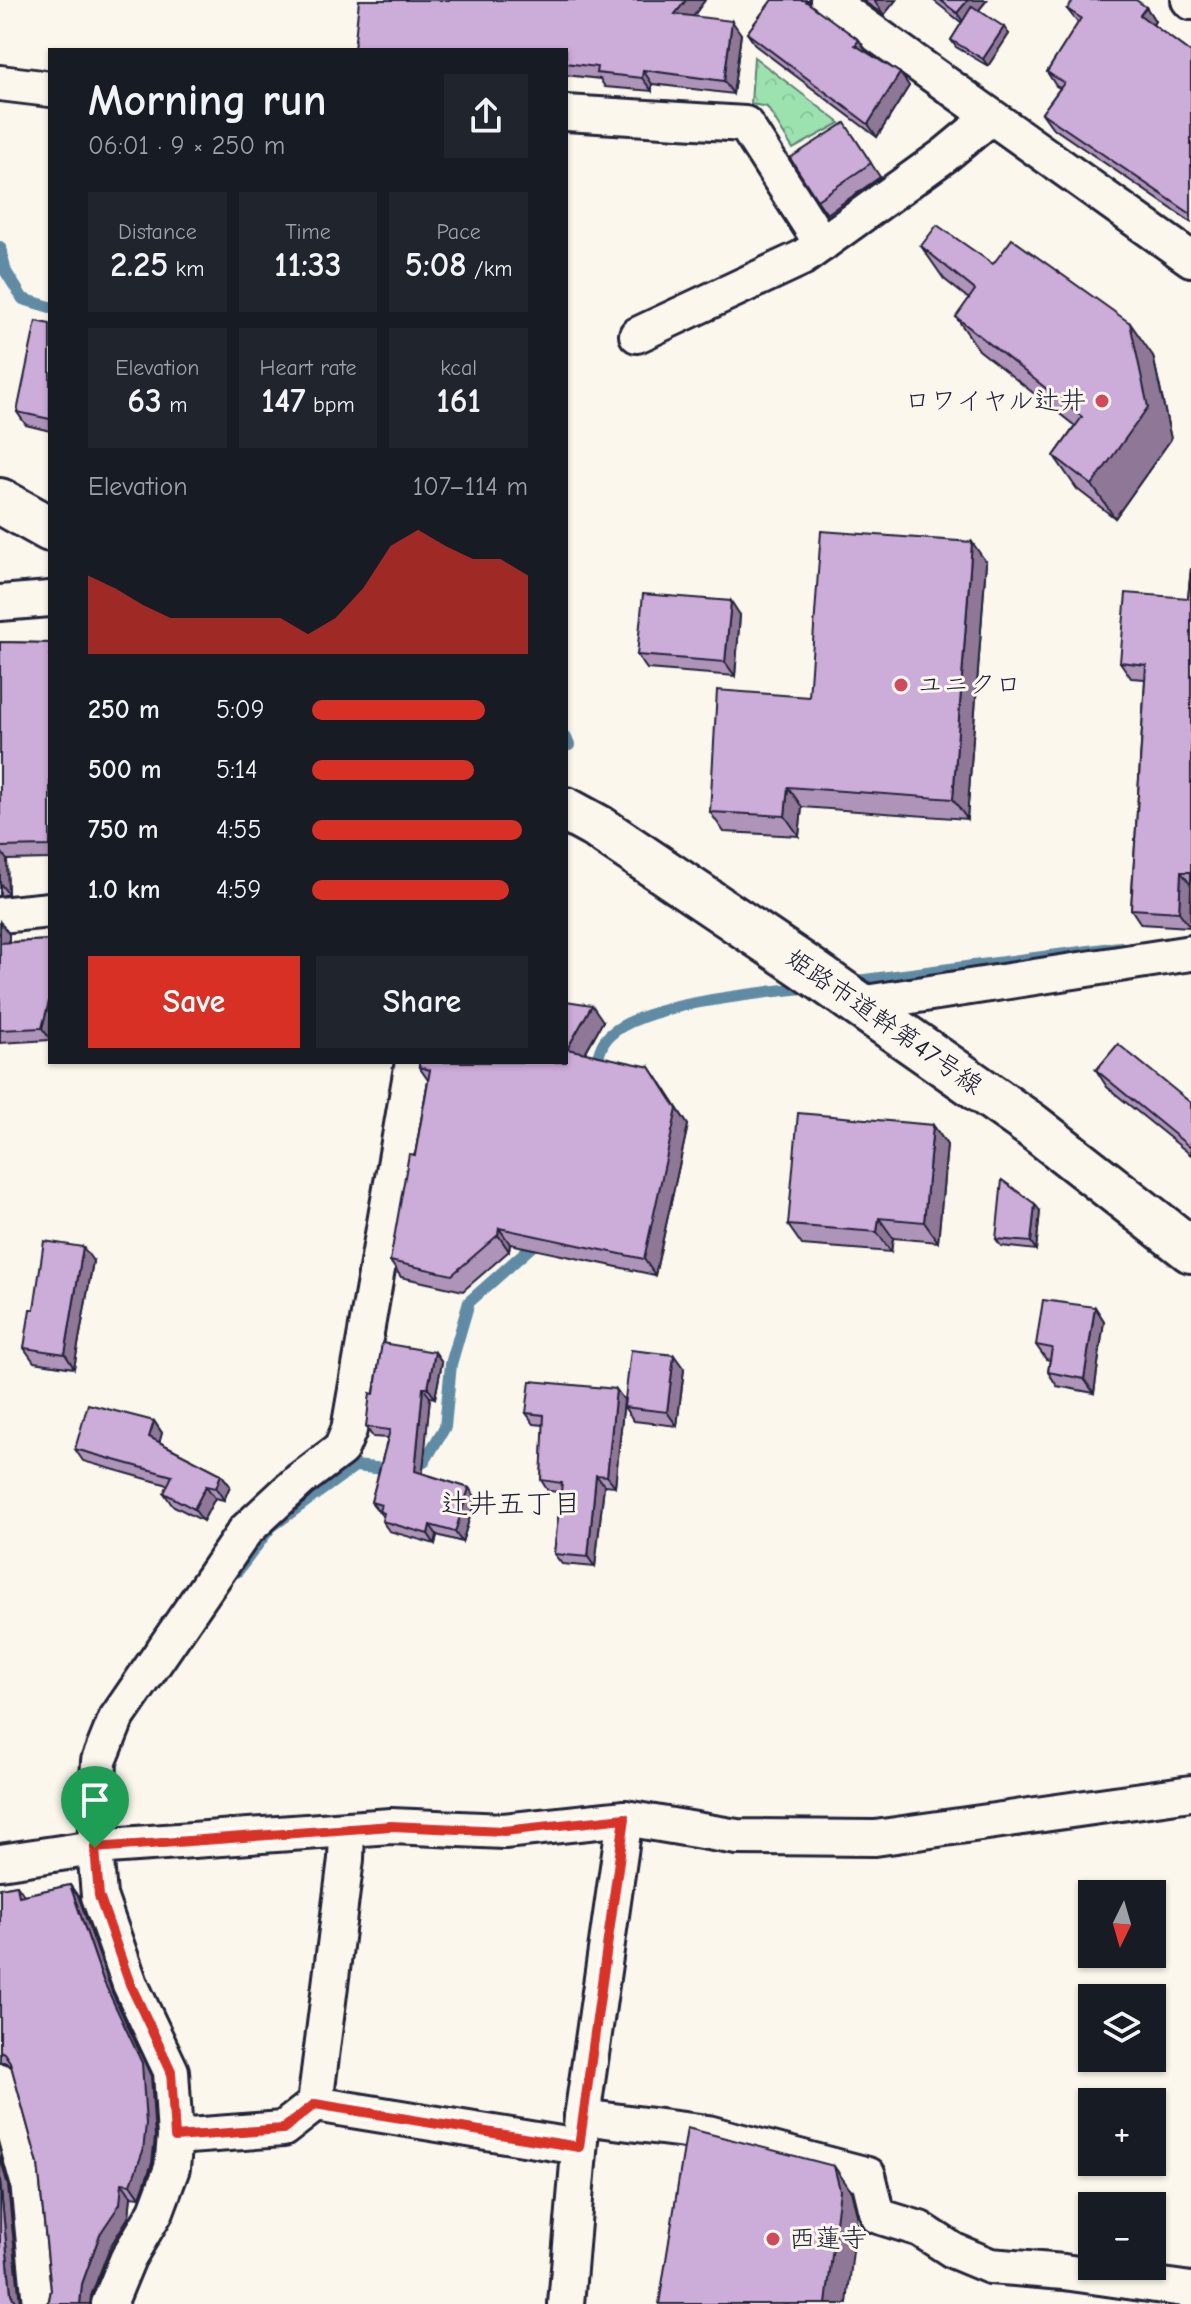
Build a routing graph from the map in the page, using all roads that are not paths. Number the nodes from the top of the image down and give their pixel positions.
1 (828, 0) edge
2 (0, 83) edge
3 (48, 89) edge
4 (568, 113) edge
5 (991, 117) junction
6 (822, 244) junction
7 (1191, 259) edge
8 (637, 335) dead end
9 (0, 501) edge
10 (48, 528) edge
11 (48, 599) edge
12 (0, 603) edge
13 (568, 811) edge
14 (48, 910) edge
15 (0, 915) edge
16 (1191, 953) edge
17 (859, 1004) junction
18 (413, 1064) edge
19 (1191, 1250) edge
20 (1191, 1793) edge
21 (625, 1818) junction
22 (347, 1830) junction
23 (95, 1848) junction
24 (0, 1862) edge
25 (0, 2081) edge
26 (315, 2104) junction
27 (580, 2132) junction
28 (175, 2137) junction
29 (1191, 2290) edge
30 (40, 2304) edge
31 (109, 2304) edge
32 (566, 2304) edge

1 - 5 street
2 - 3 street
4 - 6 street
5 - 6 street
5 - 7 street
6 - 8 street
9 - 10 street
11 - 12 street
13 - 17 street, 姫路市道幹第47号線
14 - 15 street
16 - 17 street
17 - 19 street, 姫路市道幹第47号線
18 - 23 street
20 - 21 street
21 - 22 street
21 - 27 street
22 - 23 street
22 - 26 street
23 - 24 street
23 - 28 street
25 - 30 street
26 - 27 street
26 - 28 street
27 - 29 street
27 - 32 street
28 - 31 street

